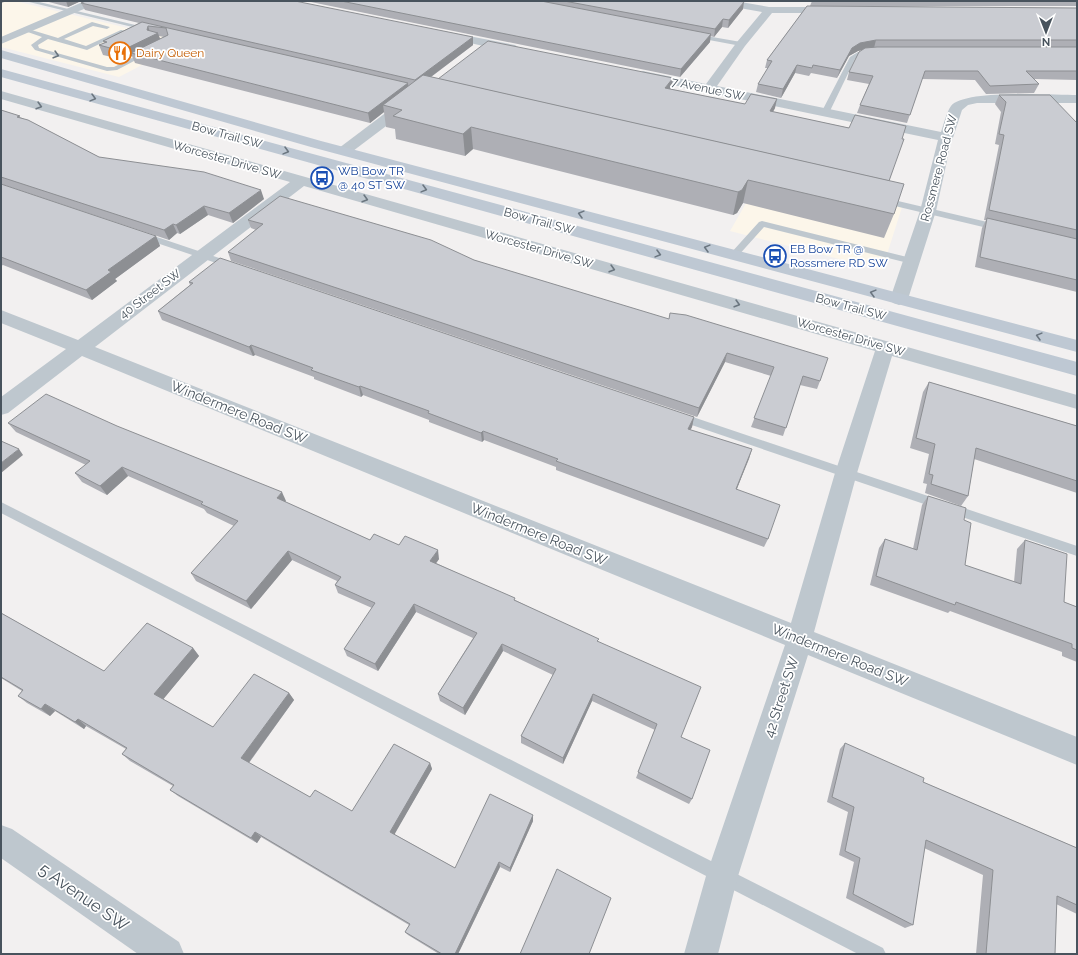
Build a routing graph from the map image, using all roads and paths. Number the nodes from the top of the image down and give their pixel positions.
1 (28, 1) edge
2 (94, 1) edge
3 (717, 1) edge
4 (769, 10) junction
5 (848, 10) edge
6 (71, 11) junction
7 (25, 30) junction
8 (123, 31) junction
9 (158, 31) edge
10 (430, 32) edge
11 (692, 35) edge
12 (46, 37) junction
13 (152, 37) edge
14 (58, 40) junction
15 (1, 41) edge
16 (486, 43) junction
17 (741, 44) junction
18 (155, 49) edge
19 (525, 51) edge
20 (882, 51) edge
21 (1, 54) edge
22 (471, 54) edge
23 (627, 72) edge
24 (1, 73) edge
25 (709, 89) junction
26 (1, 96) edge
27 (416, 97) edge
28 (1077, 99) edge
29 (825, 113) junction
30 (945, 138) junction
31 (344, 151) junction
32 (301, 181) junction
33 (870, 197) edge
34 (928, 211) junction
35 (128, 230) edge
36 (1007, 230) edge
37 (202, 255) junction
38 (734, 255) junction
39 (912, 261) junction
40 (241, 269) edge
41 (899, 299) junction
42 (1, 316) edge
43 (886, 346) junction
44 (1077, 346) edge
45 (79, 348) junction
46 (1077, 369) edge
47 (1077, 402) edge
48 (1, 408) edge
49 (671, 414) edge
50 (846, 474) junction
51 (1, 507) edge
52 (1077, 551) edge
53 (800, 638) junction
54 (1077, 751) edge
55 (1, 840) edge
56 (722, 876) junction
57 (167, 954) edge
58 (700, 954) edge
59 (877, 954) edge

1 - 6 lane
2 - 6 street
3 - 4 street
4 - 5 street
4 - 17 street
6 - 7 street
6 - 9 lane
7 - 12 lane
7 - 15 street
8 - 13 lane
8 - 14 lane
8 - 14 lane
10 - 16 street
11 - 17 lane
12 - 14 lane
12 -> 18 lane
16 - 19 street
16 - 22 street
17 - 25 street
20 - 29 lane
21 - 31 main road, Bow Trail SW
23 - 25 street, 7 Avenue SW
24 -> 46 main road, Bow Trail SW
25 - 29 street, 7 Avenue SW
26 -> 32 street, Worcester Drive SW
27 - 31 street
28 - 30 street, Rossmere Road SW
29 - 30 street, 7 Avenue SW
30 - 34 street, Rossmere Road SW
38 -> 31 main road, Bow Trail SW
32 - 37 street, 40 Street SW
32 -> 43 street, Worcester Drive SW
33 - 34 lane
34 - 36 lane
34 - 39 street, Rossmere Road SW
35 - 37 lane
37 - 40 lane
37 - 45 street, 40 Street SW
38 - 39 lane
41 -> 38 main road, Bow Trail SW
39 - 41 street, Rossmere Road SW
44 -> 41 main road, Bow Trail SW
42 - 45 street, Windermere Road SW
43 - 47 street, Worcester Drive SW
43 - 50 street, 42 Street SW
45 - 48 street, 40 Street SW
45 - 53 street, Windermere Road SW
49 - 50 lane
50 - 52 lane
50 - 53 street, 42 Street SW
51 - 56 lane
53 - 54 street, Windermere Road SW
53 - 56 street, 42 Street SW
55 - 57 street, 5 Avenue SW
56 - 58 street, 42 Street SW
56 - 59 lane

